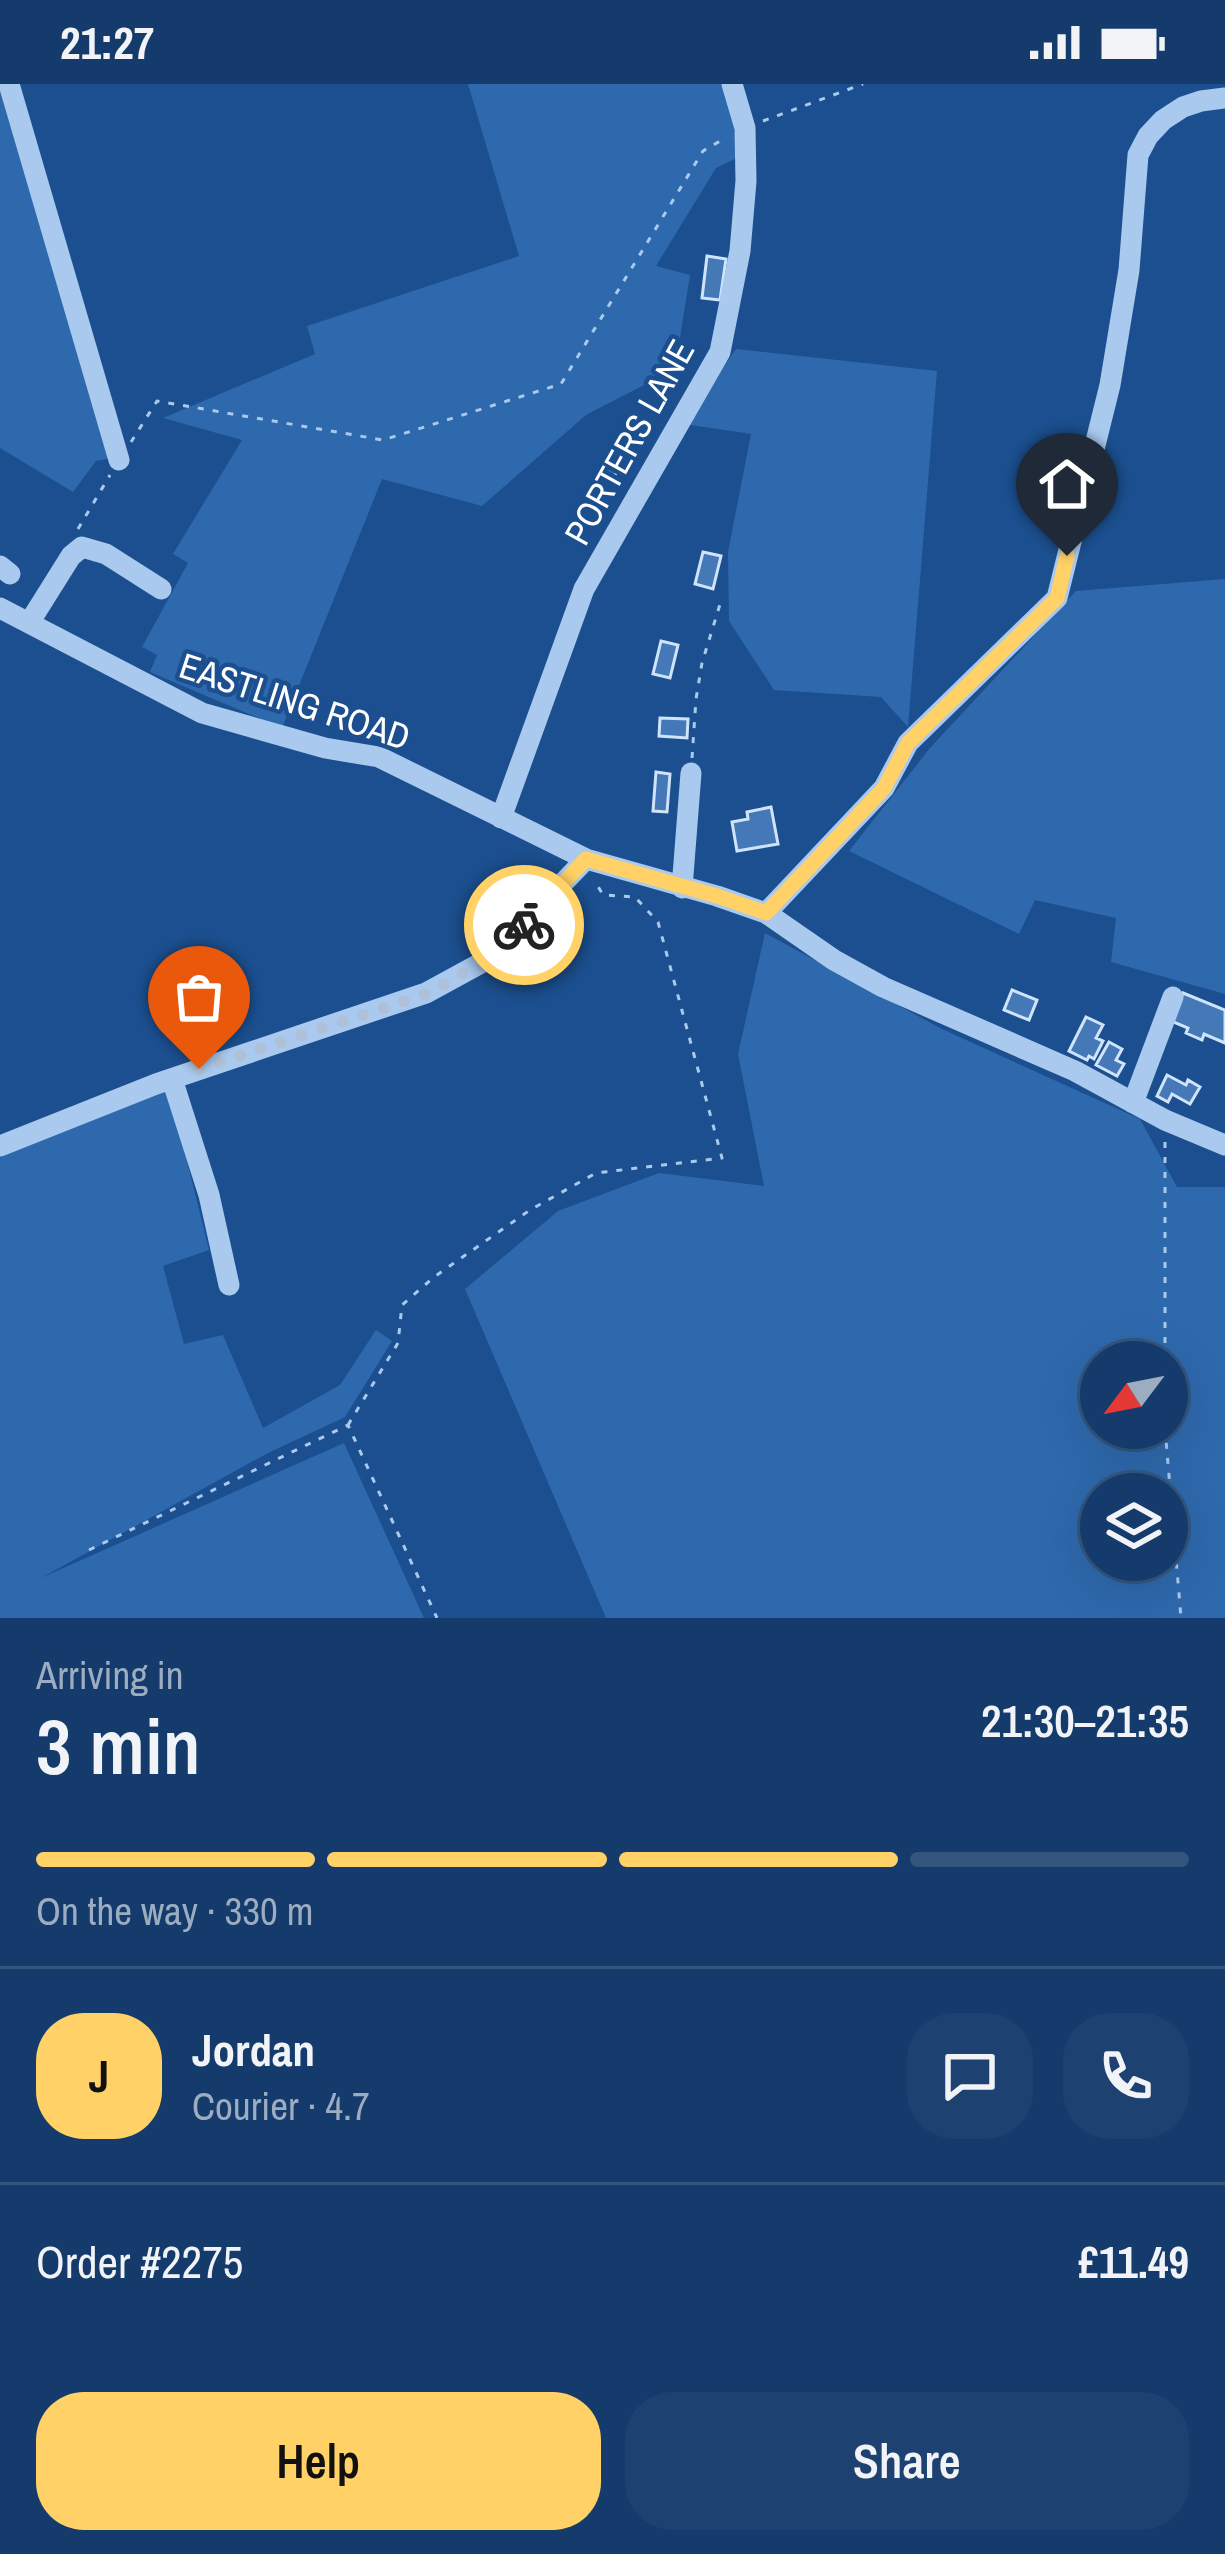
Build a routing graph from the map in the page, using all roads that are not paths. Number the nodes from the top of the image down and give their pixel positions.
1 (9, 84) edge
2 (732, 84) edge
3 (1225, 98) edge
4 (119, 460) road end
5 (161, 589) dead end
6 (0, 608) edge
7 (29, 622) junction
8 (691, 772) road end
9 (501, 818) junction
10 (816, 854) dead end
11 (592, 862) junction
12 (682, 888) junction
13 (766, 913) junction
14 (1173, 997) dead end
15 (172, 1079) junction
16 (1133, 1103) junction
17 (1225, 1145) edge
18 (0, 1146) edge
19 (229, 1286) dead end

1 - 4 street
2 - 9 street, PORTERS LANE
3 - 13 street
5 - 7 street
6 - 7 street, EASTLING ROAD
7 - 9 street, EASTLING ROAD
8 - 12 street
9 - 11 street, EASTLING ROAD
10 - 13 street
11 - 12 street, EASTLING ROAD
11 - 15 street
12 - 13 street, EASTLING ROAD
13 - 16 street, EASTLING ROAD
14 - 16 street
15 - 18 street
15 - 19 street
16 - 17 street, EASTLING ROAD

